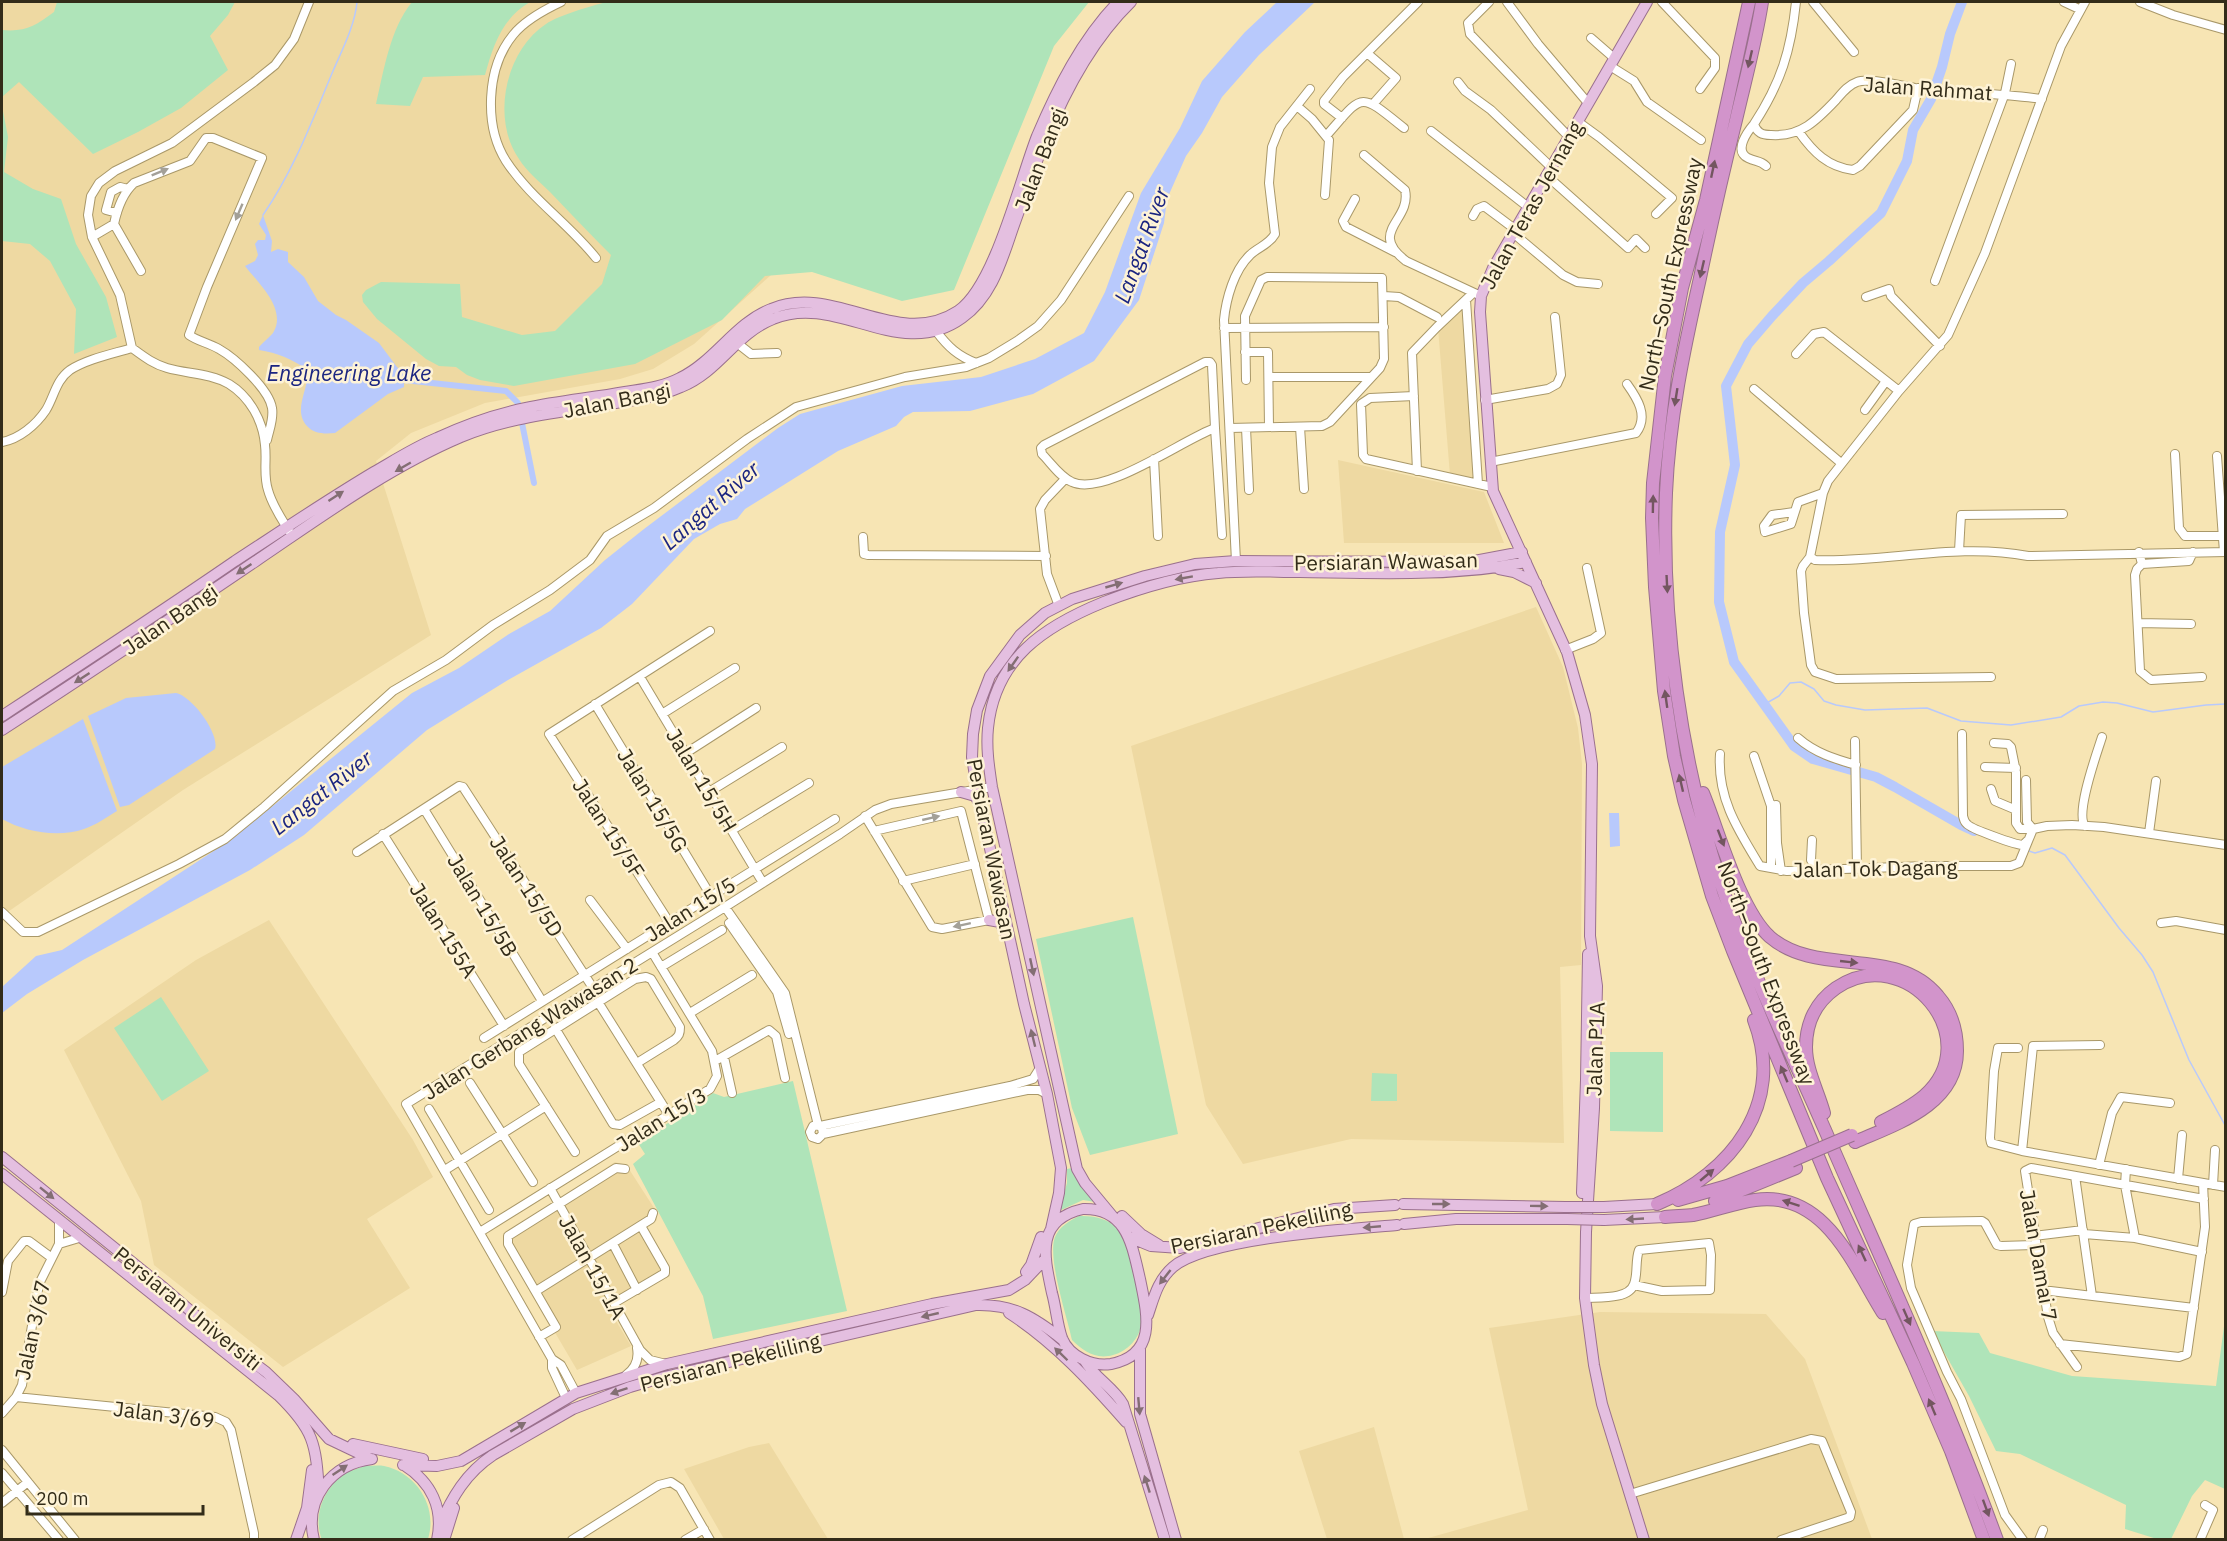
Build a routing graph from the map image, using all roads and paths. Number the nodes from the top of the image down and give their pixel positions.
1 (309, 2) edge
2 (561, 2) edge
3 (1118, 2) edge
4 (1131, 2) edge
5 (1418, 2) edge
6 (1490, 2) edge
7 (1506, 2) edge
8 (1647, 2) edge
9 (1662, 2) edge
10 (1749, 2) edge
11 (1762, 2) edge
12 (1796, 2) edge
13 (1813, 2) edge
14 (2064, 2) edge
15 (2140, 2) edge
16 (2082, 5) edge
17 (2226, 30) edge
18 (1591, 38) dead end
19 (1854, 52) dead end
20 (1367, 53) junction
21 (1612, 62) junction
22 (2011, 64) dead end
23 (1458, 82) dead end
24 (1918, 88) junction
25 (1310, 89) dead end
26 (1700, 89) dead end
27 (2005, 93) junction
28 (2042, 99) junction
29 (1588, 103) junction
30 (1374, 104) junction
31 (1295, 108) junction
32 (1760, 116) junction
33 (1342, 118) junction
34 (1577, 121) junction
35 (1754, 124) junction
36 (1404, 128) dead end
37 (1431, 131) dead end
38 (1799, 132) junction
39 (1764, 135) junction
40 (1326, 136) junction
41 (1569, 137) junction
42 (1701, 140) dead end
43 (1364, 155) dead end
44 (1766, 166) dead end
45 (1549, 171) junction
46 (128, 189) junction
47 (1129, 195) dead end
48 (1325, 195) dead end
49 (1355, 199) dead end
50 (1528, 207) junction
51 (117, 213) junction
52 (1656, 214) dead end
53 (1473, 216) dead end
54 (114, 224) junction
55 (1514, 231) junction
56 (92, 237) junction
57 (1646, 249) dead end
58 (1395, 252) junction
59 (596, 258) dead end
60 (141, 271) dead end
61 (1935, 281) dead end
62 (1598, 284) dead end
63 (1477, 294) junction
64 (1384, 296) junction
65 (1866, 297) dead end
66 (1466, 300) junction
67 (1437, 317) dead end
68 (1555, 317) dead end
69 (1245, 327) junction
70 (1384, 327) junction
71 (1224, 328) junction
72 (936, 331) junction
73 (737, 344) junction
74 (1940, 346) junction
75 (132, 348) junction
76 (1245, 352) junction
77 (777, 353) dead end
78 (1796, 354) dead end
79 (976, 364) junction
80 (1269, 377) junction
81 (1371, 377) junction
82 (1246, 380) dead end
83 (1886, 381) junction
84 (1627, 384) dead end
85 (1754, 389) dead end
86 (1899, 391) junction
87 (1414, 396) junction
88 (1485, 400) junction
89 (1228, 409) junction
90 (1215, 410) junction
91 (1866, 410) dead end
92 (527, 413) junction
93 (1269, 427) junction
94 (1300, 427) junction
95 (1215, 428) junction
96 (1230, 428) junction
97 (1246, 428) junction
98 (2, 442) edge
99 (265, 445) junction
100 (2175, 454) dead end
101 (2217, 456) dead end
102 (1154, 459) junction
103 (1490, 462) junction
104 (1841, 463) junction
105 (1417, 471) junction
106 (1065, 478) junction
107 (1478, 484) junction
108 (1492, 487) junction
109 (1304, 489) dead end
110 (1249, 490) dead end
111 (1823, 493) junction
112 (1794, 512) dead end
113 (2063, 514) dead end
114 (1506, 518) junction
115 (289, 532) junction
116 (1222, 535) dead end
117 (1158, 536) dead end
118 (2224, 536) edge
119 (863, 537) dead end
120 (1959, 551) junction
121 (2139, 552) junction
122 (2193, 552) junction
123 (2225, 552) edge
124 (1046, 556) junction
125 (1524, 557) junction
126 (1810, 557) junction
127 (1236, 561) junction
128 (1387, 562) junction
129 (1347, 563) junction
130 (1495, 564) junction
131 (2142, 564) junction
132 (1587, 567) dead end
133 (1222, 572) junction
134 (1260, 572) junction
135 (1368, 573) junction
136 (1536, 583) junction
137 (1059, 606) junction
138 (1078, 613) junction
139 (2138, 623) junction
140 (2191, 624) dead end
141 (1053, 626) junction
142 (710, 631) dead end
143 (1565, 650) junction
144 (735, 668) dead end
145 (640, 677) junction
146 (1990, 677) dead end
147 (2202, 677) dead end
148 (595, 704) junction
149 (756, 708) dead end
150 (662, 714) junction
151 (2, 716) edge
152 (2, 730) edge
153 (1962, 734) dead end
154 (2102, 737) dead end
155 (1798, 738) dead end
156 (1855, 741) dead end
157 (1994, 743) dead end
158 (782, 747) dead end
159 (686, 753) junction
160 (1720, 753) dead end
161 (1754, 756) dead end
162 (1690, 765) junction
163 (1985, 767) dead end
164 (2016, 768) junction
165 (1856, 770) junction
166 (2026, 780) dead end
167 (2156, 781) dead end
168 (809, 783) dead end
169 (992, 787) junction
170 (1990, 789) dead end
171 (968, 791) junction
172 (709, 792) junction
173 (981, 804) junction
174 (1776, 805) dead end
175 (424, 808) junction
176 (2014, 809) junction
177 (865, 816) junction
178 (835, 819) dead end
179 (2085, 826) junction
180 (2033, 829) junction
181 (732, 830) junction
182 (874, 831) junction
183 (2149, 833) junction
184 (383, 834) junction
185 (1812, 840) dead end
186 (2027, 842) junction
187 (2226, 845) edge
188 (357, 852) dead end
189 (975, 864) junction
190 (755, 868) junction
191 (1776, 869) junction
192 (1817, 869) junction
193 (1857, 869) junction
194 (903, 881) junction
195 (763, 883) junction
196 (711, 896) junction
197 (1712, 896) junction
198 (590, 900) dead end
199 (723, 908) junction
200 (2, 912) edge
201 (988, 920) junction
202 (669, 922) junction
203 (2161, 923) dead end
204 (722, 930) dead end
205 (2226, 930) edge
206 (1011, 942) junction
207 (627, 949) junction
208 (652, 952) junction
209 (661, 967) junction
210 (584, 975) junction
211 (752, 975) dead end
212 (593, 988) junction
213 (542, 1001) junction
214 (598, 1002) junction
215 (690, 1013) junction
216 (504, 1026) junction
217 (555, 1028) junction
218 (484, 1038) dead end
219 (2100, 1046) dead end
220 (2018, 1048) dead end
221 (719, 1059) junction
222 (637, 1063) junction
223 (1040, 1068) junction
224 (785, 1078) dead end
225 (470, 1083) dead end
226 (732, 1093) dead end
227 (1047, 1095) junction
228 (661, 1102) junction
229 (2170, 1104) dead end
230 (546, 1106) junction
231 (429, 1109) dead end
232 (669, 1115) junction
233 (818, 1128) junction
234 (1826, 1132) junction
235 (502, 1133) junction
236 (2182, 1135) dead end
237 (1070, 1138) junction
238 (1853, 1138) junction
239 (2215, 1150) dead end
240 (2022, 1151) junction
241 (575, 1152) dead end
242 (2, 1157) edge
243 (459, 1161) junction
244 (1794, 1164) junction
245 (2099, 1165) junction
246 (1061, 1168) junction
247 (625, 1169) dead end
248 (445, 1170) junction
249 (2126, 1170) junction
250 (2, 1174) edge
251 (2075, 1176) junction
252 (2178, 1179) junction
253 (533, 1182) dead end
254 (2203, 1184) junction
255 (2125, 1185) junction
256 (2213, 1185) junction
257 (2226, 1187) edge
258 (550, 1188) junction
259 (2204, 1199) junction
260 (559, 1204) junction
261 (1656, 1204) junction
262 (489, 1210) dead end
263 (653, 1213) dead end
264 (1665, 1217) junction
265 (1114, 1218) junction
266 (59, 1221) junction
267 (641, 1226) junction
268 (1051, 1229) junction
269 (480, 1232) junction
270 (2083, 1232) junction
271 (1129, 1237) junction
272 (80, 1238) junction
273 (2135, 1238) junction
274 (2035, 1241) junction
275 (59, 1244) junction
276 (613, 1244) junction
277 (1168, 1248) junction
278 (2202, 1252) junction
279 (52, 1258) junction
280 (589, 1258) junction
281 (1045, 1259) junction
282 (1634, 1285) junction
283 (637, 1290) junction
284 (2042, 1290) junction
285 (536, 1291) junction
286 (2, 1292) edge
287 (984, 1295) junction
288 (2092, 1296) junction
289 (1585, 1298) junction
290 (614, 1303) junction
291 (998, 1306) junction
292 (1151, 1307) junction
293 (2194, 1308) junction
294 (1147, 1320) junction
295 (539, 1337) junction
296 (1063, 1340) junction
297 (2060, 1344) junction
298 (637, 1345) junction
299 (1140, 1347) junction
300 (1085, 1361) junction
301 (1913, 1363) junction
302 (667, 1364) junction
303 (2077, 1367) dead end
304 (261, 1375) junction
305 (623, 1377) junction
306 (1140, 1379) junction
307 (571, 1396) junction
308 (16, 1398) junction
309 (2, 1413) edge
310 (1130, 1427) junction
311 (520, 1439) junction
312 (492, 1442) junction
313 (2, 1450) edge
314 (371, 1459) junction
315 (403, 1465) junction
316 (2, 1473) edge
317 (28, 1482) junction
318 (16, 1491) junction
319 (319, 1493) junction
320 (1630, 1494) junction
321 (2, 1503) edge
322 (2205, 1505) dead end
323 (312, 1524) junction
324 (439, 1527) junction
325 (704, 1529) junction
326 (2043, 1530) dead end
327 (59, 1539) edge
328 (75, 1539) edge
329 (254, 1539) edge
330 (296, 1539) edge
331 (304, 1539) edge
332 (314, 1539) edge
333 (437, 1539) edge
334 (444, 1539) edge
335 (572, 1539) edge
336 (685, 1539) edge
337 (710, 1539) edge
338 (1165, 1539) edge
339 (1176, 1539) edge
340 (1644, 1539) edge
341 (1781, 1539) edge
342 (1984, 1539) edge
343 (1997, 1539) edge
344 (2023, 1539) edge
345 (2039, 1539) edge
346 (2200, 1539) edge

1 - 56 street
2 - 59 street
3 - 92 main road, Jalan Bangi
4 - 72 main road, Jalan Bangi
5 - 20 street
6 - 41 street
7 - 29 street
8 - 21 main road, Jalan Teras Jernang
9 - 26 street
197 -> 10 highway, North–South Expressway
11 -> 162 highway, North–South Expressway
12 - 32 street
13 - 19 street
14 - 16 street
15 - 17 street
16 - 28 street
18 - 21 street
20 - 30 street
20 - 33 street
21 - 29 main road, Jalan Teras Jernang
21 - 42 street
22 - 27 street
23 - 45 street
24 - 27 street, Jalan Rahmat
24 - 38 street, Jalan Rahmat
24 - 38 street
25 - 31 street
27 - 28 street, Jalan Rahmat
27 - 61 street
28 - 74 street
29 - 34 main road, Jalan Teras Jernang
30 - 33 street
30 - 36 street
31 - 40 street
31 - 71 street
32 - 35 street
32 - 39 street
33 - 40 street
34 - 41 main road, Jalan Teras Jernang
34 - 52 street
35 - 39 street
35 - 44 street
37 - 50 street
38 - 39 street
40 - 48 street
41 - 45 main road, Jalan Teras Jernang
43 - 58 street
45 - 50 main road, Jalan Teras Jernang
45 - 57 street
46 - 51 street
46 - 51 street
46 -> 99 street
47 - 79 street
49 - 58 street
50 - 55 main road, Jalan Teras Jernang
51 - 54 street
53 - 55 street
54 - 56 street
54 - 60 street
55 - 62 street
55 - 63 main road, Jalan Teras Jernang
56 - 75 street
58 - 63 street
63 - 66 street
63 - 88 main road, Jalan Teras Jernang
64 - 67 street
64 - 69 street
64 - 70 street
65 - 74 street
66 - 87 street
66 - 107 street
68 - 88 street
69 - 70 street
69 - 71 street
69 - 76 street
70 - 81 street
71 - 89 street
72 - 73 main road, Jalan Bangi
72 - 79 street
73 - 77 street
73 - 92 main road, Jalan Bangi
74 - 86 street
75 - 98 street
75 - 99 street
76 - 80 street
76 - 82 street
78 - 83 street
79 - 200 street
80 - 81 street
80 - 93 street
81 - 94 street
83 - 86 street
83 - 91 street
84 - 103 street
85 - 104 street
86 - 104 street
87 - 105 street
87 - 105 street
88 - 103 main road, Jalan Teras Jernang
89 - 90 street
89 - 96 street
90 - 95 street
90 - 106 street
92 - 115 main road, Jalan Bangi
93 - 94 street
93 - 97 street
94 - 109 street
95 - 102 street
95 - 116 street
96 - 97 street
96 - 127 street
97 - 110 street
99 - 115 street
100 - 118 street
101 - 118 street
102 - 106 street
102 - 117 street
103 - 108 main road, Jalan Teras Jernang
104 - 111 street
105 - 107 street
106 - 124 street
107 - 108 street
108 - 114 main road, Jalan Teras Jernang
111 - 112 street
111 - 126 street
113 - 120 street
114 - 125 main road, Jalan Teras Jernang
114 - 130 main road
115 - 151 main road, Jalan Bangi
115 -> 152 main road, Jalan Bangi
118 - 123 street
119 - 124 street
120 - 121 street
120 - 126 street
121 - 122 street
121 - 131 street
122 - 123 street
122 - 131 street
124 - 137 street
125 - 130 main road, Persiaran Wawasan
125 - 136 main road
126 - 146 street
127 - 129 main road, Persiaran Wawasan
127 - 133 main road
127 - 134 main road
137 -> 127 main road, Persiaran Wawasan
128 - 129 main road, Persiaran Wawasan
128 - 130 main road, Persiaran Wawasan
128 - 135 main road
129 - 135 main road
130 - 135 main road, Persiaran Wawasan
130 - 136 main road
131 - 139 street
132 - 143 street
133 - 134 main road, Persiaran Wawasan
133 -> 138 main road, Persiaran Wawasan
134 - 135 main road, Persiaran Wawasan
136 - 143 main road
137 - 138 main road
137 - 141 main road
137 - 171 main road, Persiaran Wawasan
138 - 141 main road, Persiaran Wawasan
139 - 140 street
139 - 147 street
141 -> 169 main road, Persiaran Wawasan
142 - 145 street
143 - 289 main road
144 - 150 street
145 - 148 street
145 - 150 street, Jalan 15/5H
148 - 196 street, Jalan 15/5G
148 - 202 street, Jalan 15/5F
149 - 159 street
150 - 159 street, Jalan 15/5H
153 - 186 street
154 - 179 street
155 - 165 street
156 - 165 street
157 - 164 street
158 - 172 street
159 - 172 street, Jalan 15/5H
160 - 191 street
161 - 191 street, Jalan Tok Dagang
162 - 234 highway, North–South Expressway
162 -> 238 highway
163 - 164 street
164 - 176 street
165 - 193 street
166 - 180 street
167 - 183 street
168 - 181 street
169 - 171 street, Jalan Gerbang Wawasan 2
169 -> 237 main road, Persiaran Wawasan
170 - 176 street
171 - 173 main road, Persiaran Wawasan
171 - 173 main road
171 - 177 street, Jalan Gerbang Wawasan 2
172 - 181 street, Jalan 15/5H
173 - 206 main road, Persiaran Wawasan
174 - 191 street
175 - 184 street
175 - 210 street, Jalan 15/5D
175 - 213 street, Jalan 15/5B
176 - 180 street
177 - 182 street
177 - 195 street, Jalan Gerbang Wawasan 2
178 - 190 street, Jalan 15/5
179 - 180 street
179 - 183 street
180 - 186 street
181 - 190 street, Jalan 15/5H
182 -> 189 street
182 - 194 street
183 - 187 street
184 - 188 street
184 - 216 street, Jalan 155A
185 - 192 street
186 - 193 street, Jalan Tok Dagang
189 - 194 street
189 - 201 street
190 - 195 street, Jalan 15/5H
190 - 196 street, Jalan 15/5
191 - 192 street, Jalan Tok Dagang
192 - 193 street, Jalan Tok Dagang
201 -> 194 street
195 - 199 street, Jalan Gerbang Wawasan 2
196 - 202 street, Jalan 15/5
261 -> 197 highway
301 -> 197 highway, North–South Expressway
198 - 207 street
199 - 208 street, Jalan Gerbang Wawasan 2
199 - 233 street
201 - 206 main road
202 - 207 street, Jalan 15/5
203 - 205 street
204 - 209 street
223 -> 206 main road, Persiaran Wawasan
207 - 210 street, Jalan 15/5
208 - 209 street, Jalan 15/3
208 - 212 street, Jalan Gerbang Wawasan 2
209 - 215 street, Jalan 15/3
210 - 212 street, Jalan 15/5D
210 - 213 street, Jalan 15/5
211 - 215 street
212 - 248 street, Jalan Gerbang Wawasan 2
213 - 216 street, Jalan 15/5
214 - 217 street
214 - 222 street
214 - 222 street
215 - 221 street, Jalan 15/3
216 - 218 street, Jalan 15/5
217 - 228 street
217 - 230 street
219 - 240 street
220 - 240 street
221 - 224 street
221 - 226 street
221 - 232 street, Jalan 15/3
222 - 228 street
223 - 227 main road, Persiaran Wawasan
223 - 233 street
225 - 235 street
227 - 233 street
227 - 246 main road, Persiaran Wawasan
228 - 232 street
229 - 245 street
230 - 235 street
230 - 241 street
231 - 243 street
232 - 258 street, Jalan 15/3
234 - 238 highway
234 -> 343 highway, North–South Expressway
235 - 243 street
235 - 253 street
236 - 252 street
237 - 265 main road, Persiaran Wawasan
237 - 277 main road
238 - 244 highway
239 - 256 street
240 - 245 street
242 -> 304 main road, Persiaran Universiti
243 - 248 street
243 - 262 street
244 - 261 highway
244 - 264 highway
245 - 249 street
246 - 268 main road, Persiaran Wawasan
246 - 287 main road
247 - 260 street
248 - 269 street, Jalan Gerbang Wawasan 2
249 - 252 street
249 - 255 street
250 - 266 main road, Persiaran Universiti
251 - 255 street
251 - 270 street
251 - 274 street, Jalan Damai 7
252 - 254 street
254 - 256 street
254 - 259 street
255 - 259 street
255 - 273 street
256 - 257 street
258 - 260 street, Jalan 15/1A
258 - 269 street, Jalan 15/3
259 - 278 street
260 - 280 street, Jalan 15/1A
260 - 285 street
277 -> 261 main road, Persiaran Pekeliling, bridge
263 - 267 street
264 -> 292 main road, Persiaran Pekeliling, bridge
301 -> 264 highway
265 - 268 main road
265 - 271 main road
266 - 272 main road, Persiaran Universiti
266 - 275 street
267 - 276 street
267 - 283 street
268 - 281 main road
269 - 295 street, Jalan Gerbang Wawasan 2
270 - 273 street
270 - 274 street
270 - 288 street
271 - 277 main road, Persiaran Pekeliling
271 - 294 main road
272 - 275 street
272 - 304 main road, Persiaran Universiti
273 - 278 street
274 - 284 street, Jalan Damai 7
274 - 344 street
275 - 279 street, Jalan 3/67
276 - 280 street
276 - 283 street
278 - 293 street
279 - 286 street
279 - 308 street, Jalan 3/67
280 - 285 street
280 - 290 street, Jalan 15/1A
281 - 287 main road, Persiaran Pekeliling
281 - 296 main road
282 - 282 street
282 - 289 street
283 - 290 street
284 - 288 street
284 - 297 street, Jalan Damai 7
285 - 295 street
287 - 302 main road, Persiaran Pekeliling
288 - 293 street
289 - 320 main road
290 - 298 street, Jalan 15/1A
291 - 296 main road, Persiaran Pekeliling
310 -> 291 main road
291 -> 311 main road, Persiaran Pekeliling
292 - 294 main road, Persiaran Pekeliling
292 - 306 main road
293 - 297 street
294 - 299 main road
295 - 307 street, Jalan Gerbang Wawasan 2
296 - 300 main road
297 - 303 street, Jalan Damai 7
298 - 302 street, Jalan 15/1A
298 - 305 street
299 - 300 main road
299 - 306 main road
300 - 310 main road
342 -> 301 highway, North–South Expressway
302 - 305 main road, Persiaran Pekeliling
304 - 312 main road
304 - 314 main road, Persiaran Universiti
304 - 319 main road, Persiaran Universiti
304 - 330 main road
305 - 307 main road, Persiaran Pekeliling
306 -> 339 main road
312 -> 307 main road, Persiaran Pekeliling
308 - 309 street, Jalan 3/67
308 - 329 street, Jalan 3/69
338 -> 310 main road
311 - 324 main road, Persiaran Pekeliling
311 - 334 main road
312 - 315 main road, Persiaran Pekeliling
313 - 317 street
314 - 315 main road, Persiaran Pekeliling
319 -> 314 main road
315 - 324 main road
316 - 318 street
317 - 318 street
317 - 328 street
318 - 321 street
318 - 327 street
319 - 323 main road
320 - 340 main road
320 - 341 street
322 - 346 street
323 - 331 main road
323 - 332 main road
324 - 333 main road
325 - 335 street
325 - 336 street
325 - 337 street
326 - 345 street

